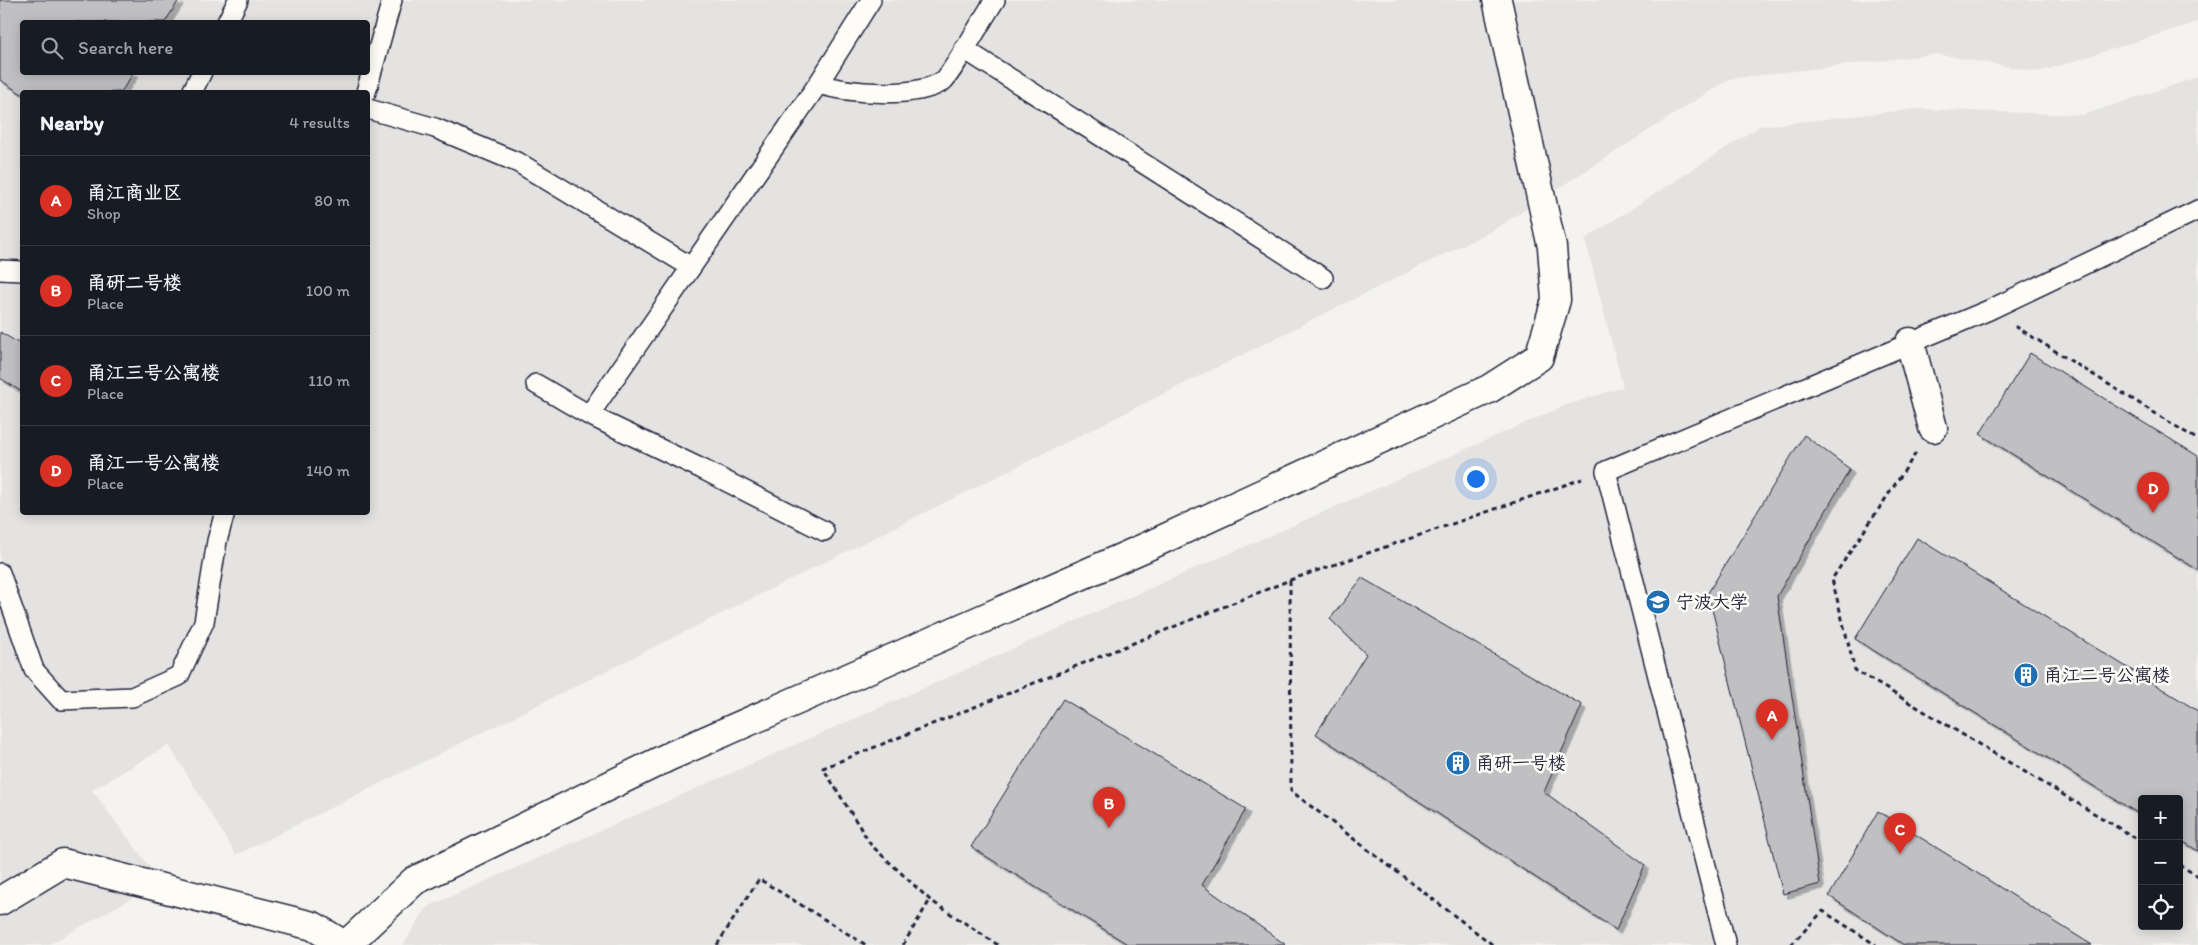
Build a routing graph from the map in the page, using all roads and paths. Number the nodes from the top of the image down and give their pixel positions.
1 (238, 0) edge
2 (392, 0) edge
3 (871, 0) edge
4 (995, 0) edge
5 (1497, 0) edge
6 (228, 20) edge
7 (964, 49) junction
8 (200, 75) edge
9 (818, 84) junction
10 (193, 90) edge
11 (367, 90) edge
12 (370, 111) edge
13 (2198, 210) edge
14 (691, 267) junction
15 (0, 270) edge
16 (20, 271) edge
17 (1323, 278) dead end
18 (1990, 310) junction
19 (1910, 342) junction
20 (536, 384) dead end
21 (589, 415) junction
22 (1933, 428) joint
23 (2198, 440) edge
24 (1606, 471) junction
25 (224, 515) edge
26 (824, 531) dead end
27 (0, 573) edge
28 (1290, 580) junction
29 (2139, 840) edge
30 (2183, 867) edge
31 (2198, 876) edge
32 (930, 900) junction
33 (0, 901) edge
34 (345, 945) edge
35 (717, 945) edge
36 (866, 945) edge
37 (903, 945) edge
38 (998, 945) edge
39 (1493, 945) edge
40 (1726, 945) edge
41 (1791, 945) edge
42 (1876, 945) edge

1 - 6 lane
2 - 11 lane
3 - 9 lane
4 - 7 lane
5 - 34 street
7 - 9 lane
7 - 17 lane
8 - 10 lane
9 - 14 lane
12 - 14 lane
13 - 18 lane
14 - 21 lane
15 - 16 lane
18 - 19 lane
18 - 23 path
19 - 22 street
19 - 24 lane
20 - 21 lane
21 - 26 lane
22 - 29 path
24 - 28 path
24 - 40 lane
25 - 27 lane
28 - 32 path
28 - 39 path
30 - 31 path
32 - 37 path
32 - 38 path
33 - 34 street
35 - 36 path
41 - 42 path

